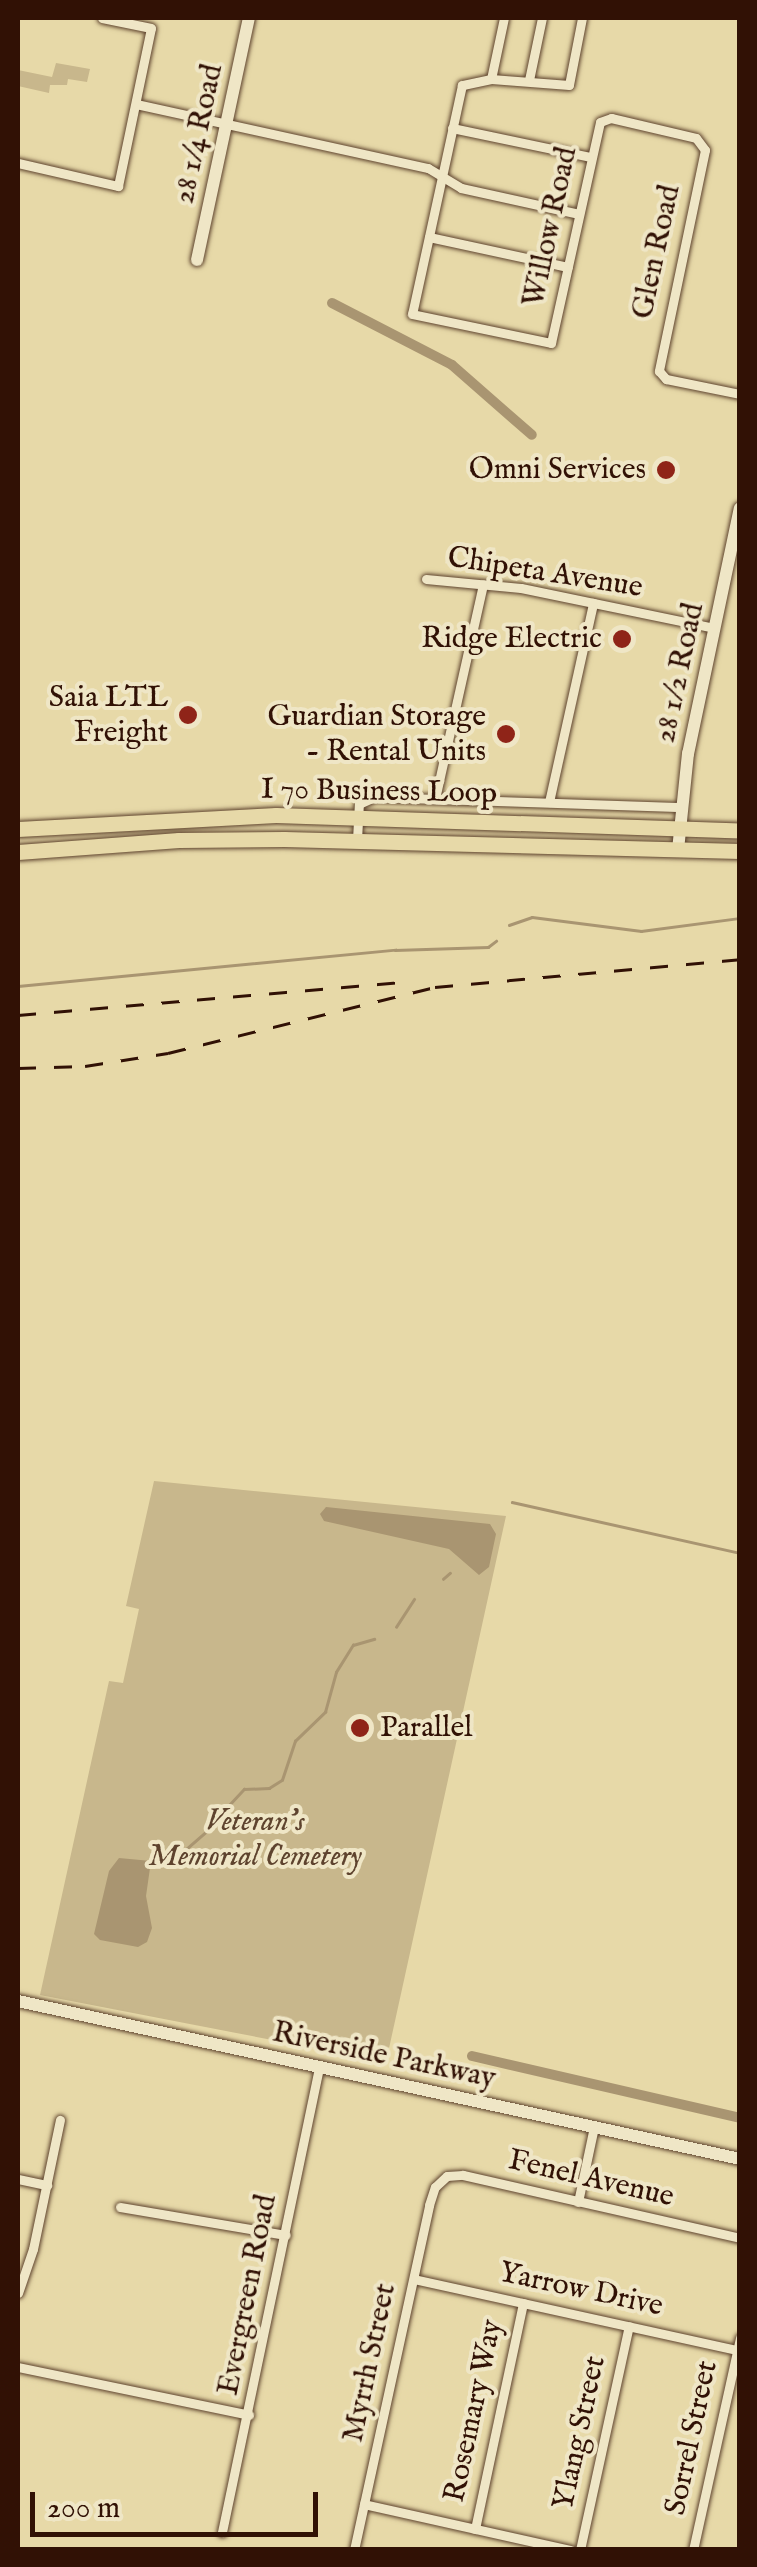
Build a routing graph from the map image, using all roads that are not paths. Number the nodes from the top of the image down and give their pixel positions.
1 (102, 18) edge
2 (249, 18) edge
3 (504, 18) edge
4 (542, 18) edge
5 (582, 18) edge
6 (492, 79) junction
7 (529, 80) junction
8 (136, 104) junction
9 (226, 122) junction
10 (452, 128) junction
11 (704, 144) joint
12 (591, 158) junction
13 (18, 163) edge
14 (442, 174) junction
15 (580, 214) junction
16 (428, 237) junction
17 (197, 260) dead end
18 (568, 267) junction
19 (740, 394) edge
20 (740, 508) edge
21 (426, 580) dead end
22 (483, 584) junction
23 (593, 603) junction
24 (714, 628) junction
25 (435, 799) junction
26 (550, 802) junction
27 (680, 806) junction
28 (198, 817) junction
29 (357, 817) junction
30 (678, 828) junction
31 (18, 829) edge
32 (740, 830) edge
33 (195, 840) junction
34 (356, 840) junction
35 (678, 850) junction
36 (740, 851) edge
37 (18, 852) edge
38 (18, 2001) edge
39 (320, 2068) junction
40 (60, 2120) dead end
41 (594, 2127) junction
42 (740, 2159) edge
43 (18, 2179) edge
44 (46, 2185) junction
45 (435, 2187) joint
46 (578, 2202) junction
47 (120, 2208) dead end
48 (286, 2235) junction
49 (740, 2238) edge
50 (414, 2279) junction
51 (18, 2293) edge
52 (523, 2303) junction
53 (630, 2326) junction
54 (740, 2338) edge
55 (737, 2350) junction
56 (18, 2367) edge
57 (249, 2415) junction
58 (364, 2504) junction
59 (475, 2528) junction
60 (222, 2532) dead end
61 (354, 2550) edge
62 (570, 2550) edge
63 (580, 2550) edge
64 (693, 2550) edge

1 - 8 street
2 - 9 main road, 28 1/4 Road
3 - 6 street
4 - 7 street
5 - 7 street
6 - 7 street
6 - 10 street
8 - 9 street
8 - 13 street
9 - 14 street
9 - 17 main road, 28 1/4 Road
10 - 12 street
10 - 14 street
11 - 12 street, Willow Road
11 - 19 street, Glen Road
12 - 15 street, Willow Road
14 - 15 street
14 - 16 street
15 - 18 street, Willow Road
16 - 18 street
16 - 18 street, Willow Road
20 - 24 main road, 28 1/2 Road
21 - 22 street, Chipeta Avenue
22 - 23 street, Chipeta Avenue
22 - 25 street
23 - 24 street, Chipeta Avenue
23 - 26 street
24 - 27 main road, 28 1/2 Road
25 - 26 street
25 - 29 street
26 - 27 street
27 - 30 main road, 28 1/2 Road
28 - 29 main road, I 70 Business Loop
28 - 31 main road, I 70 Business Loop
28 - 33 main road
29 - 30 main road, I 70 Business Loop
29 - 34 street
30 - 32 main road, I 70 Business Loop
30 - 35 main road, 28 1/2 Road
33 - 34 main road, I 70 Business Loop
33 - 37 main road, I 70 Business Loop
34 - 35 main road, I 70 Business Loop
35 - 36 main road, I 70 Business Loop
38 - 39 main road, Riverside Parkway
39 - 41 main road, Riverside Parkway
39 - 48 street, Evergreen Road
40 - 44 street
41 - 42 main road, Riverside Parkway
41 - 46 street
43 - 44 street
44 - 51 street
45 - 46 street, Fenel Avenue
45 - 50 street, Myrrh Street
46 - 49 street, Fenel Avenue
47 - 48 street
48 - 57 street, Evergreen Road
50 - 52 street, Yarrow Drive
50 - 58 street, Myrrh Street
52 - 53 street, Yarrow Drive
52 - 59 street, Rosemary Way
53 - 55 street, Yarrow Drive
53 - 63 street, Ylang Street
54 - 55 street, Sorrel Street
55 - 64 street, Sorrel Street
56 - 57 street
57 - 60 street, Evergreen Road
58 - 59 street
58 - 61 street, Myrrh Street
59 - 62 street

